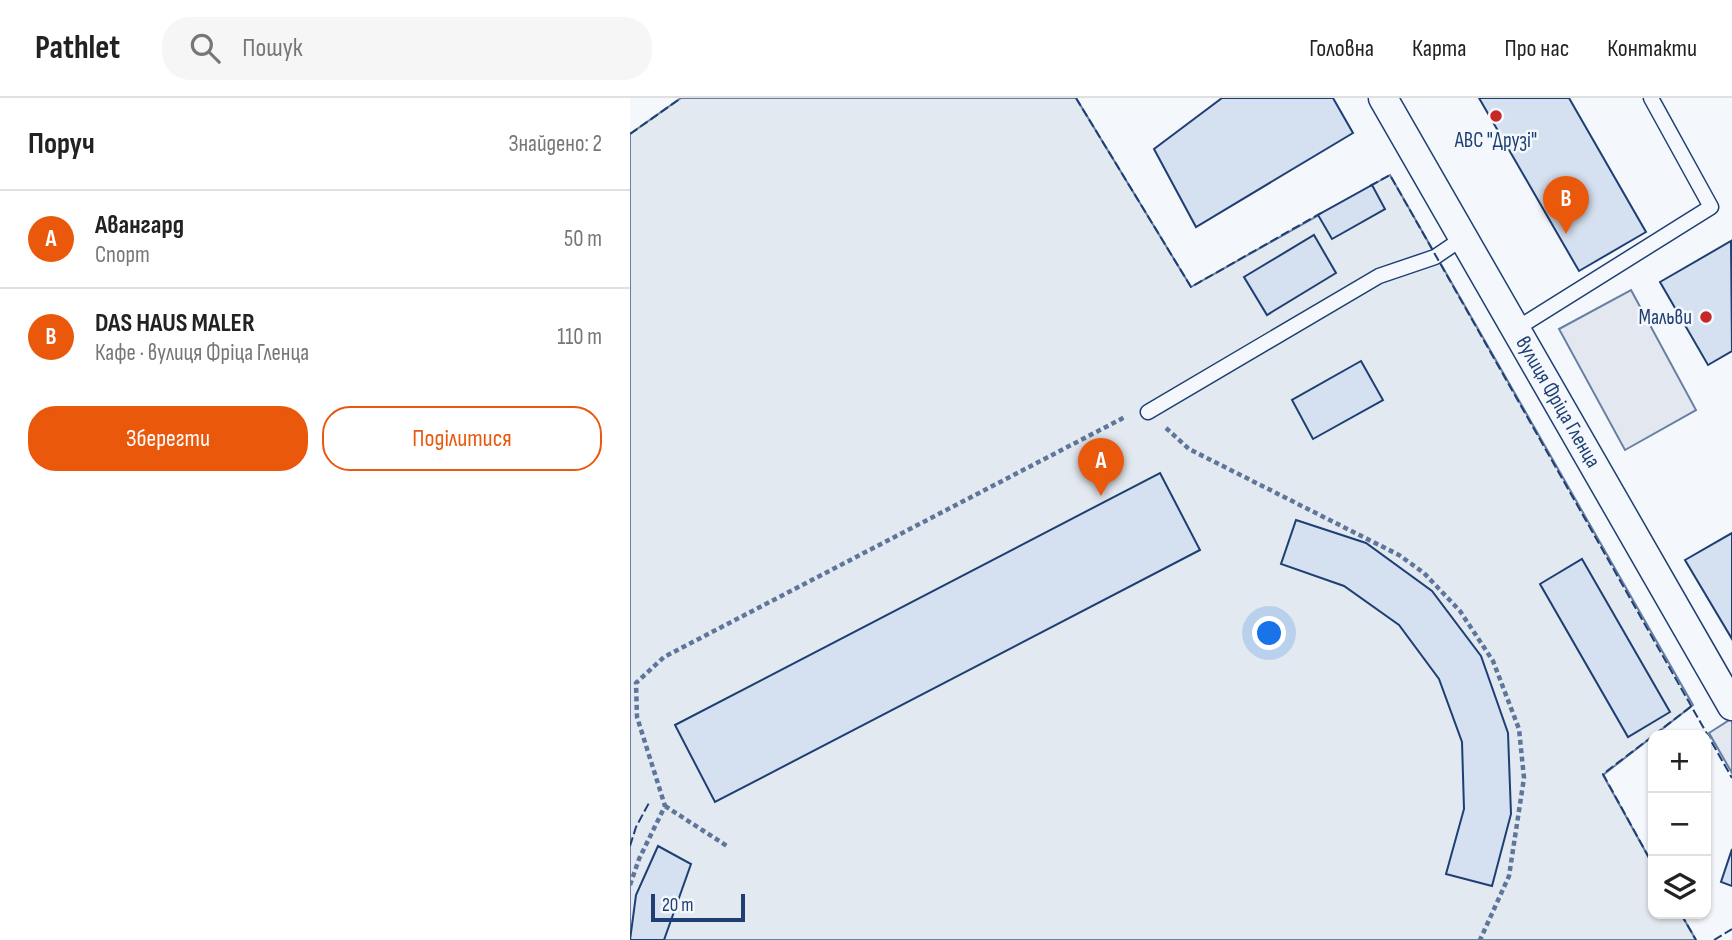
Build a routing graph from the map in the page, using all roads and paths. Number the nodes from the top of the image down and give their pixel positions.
1 (1383, 98) edge
2 (1651, 98) edge
3 (1463, 238) junction
4 (1516, 329) junction
5 (1149, 412) junction
6 (633, 683) edge
7 (1732, 706) edge
8 (665, 806) junction
9 (727, 846) dead end
10 (630, 885) edge
11 (1480, 940) edge

1 - 3 street, вулиця Фріца Гленца
2 - 4 lane
3 - 4 street, вулиця Фріца Гленца
3 - 5 lane
4 - 7 street, вулиця Фріца Гленца
5 - 6 path
5 - 11 path
6 - 8 path
8 - 9 path
8 - 10 path

